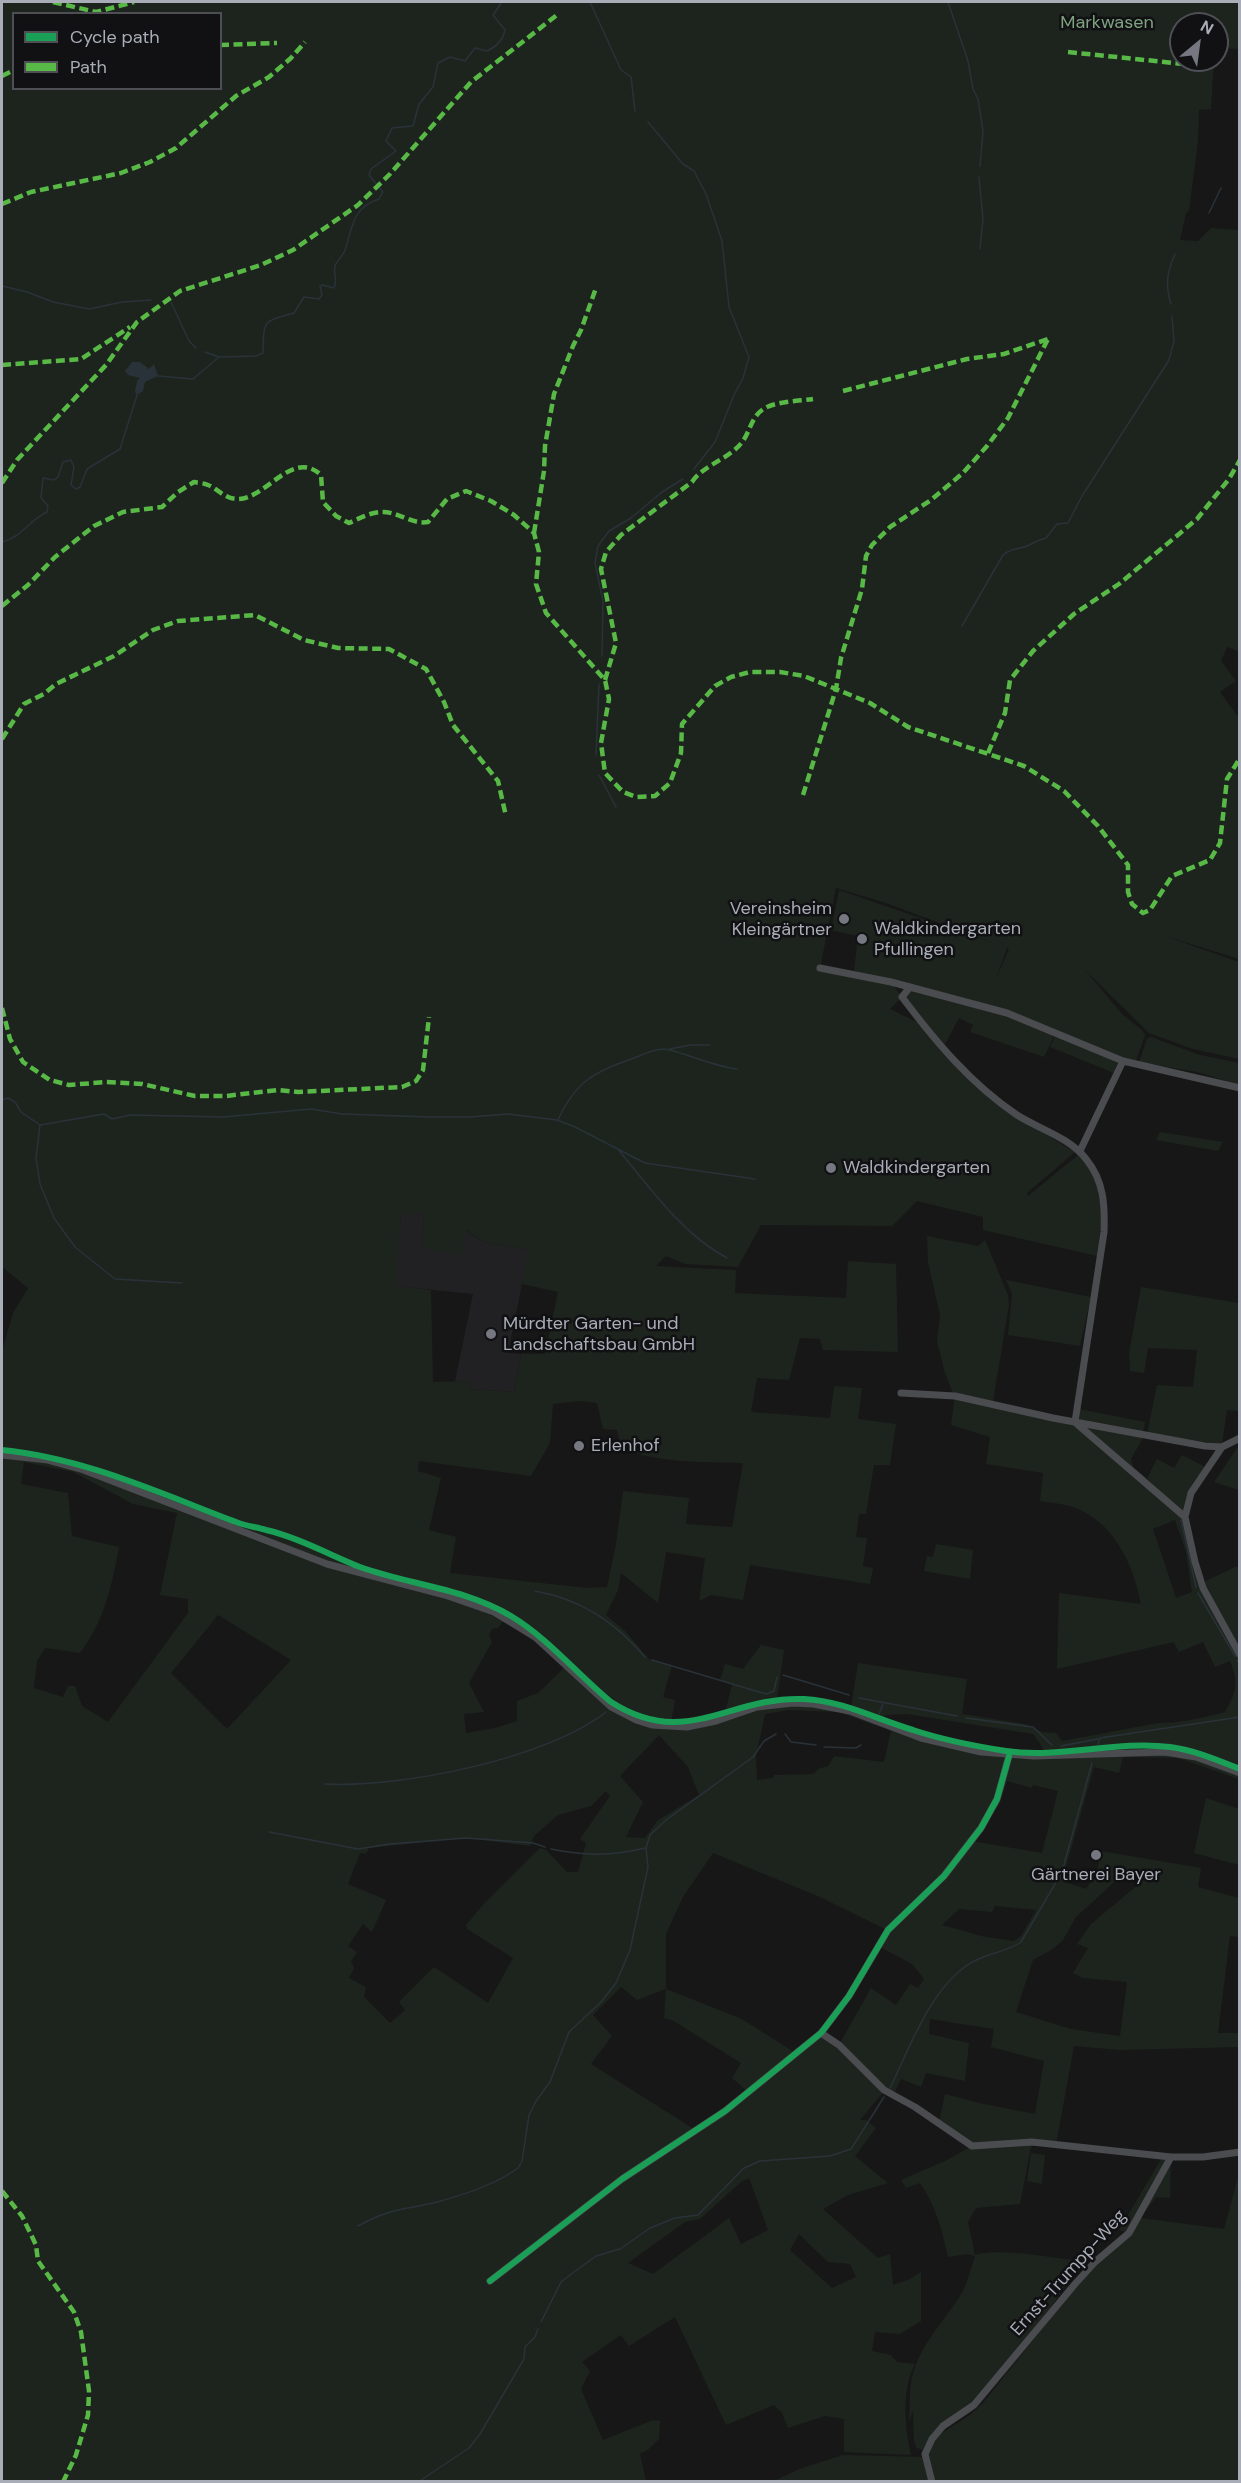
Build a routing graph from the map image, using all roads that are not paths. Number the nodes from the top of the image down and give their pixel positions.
1 (820, 968) dead end
2 (910, 987) junction
3 (1123, 1061) junction
4 (1239, 1088) edge
5 (1080, 1151) junction
6 (901, 1393) dead end
7 (1075, 1422) junction
8 (1239, 1438) edge
9 (1222, 1447) junction
10 (2, 1455) edge
11 (1185, 1517) junction
12 (1239, 1655) edge
13 (1009, 1756) junction
14 (1239, 1773) edge
15 (820, 2033) junction
16 (1239, 2152) edge
17 (1172, 2157) junction
18 (490, 2281) dead end
19 (932, 2481) edge

1 - 2 street
2 - 3 street
2 - 5 street
3 - 4 street
3 - 5 street
5 - 7 street
6 - 7 street
7 - 9 street
7 - 11 street
8 - 9 street
9 - 11 street
10 - 13 street
11 - 12 street
13 - 14 street
13 - 15 street
15 - 17 street
15 - 18 street
16 - 17 street
17 - 19 street, Ernst-Trumpp-Weg

